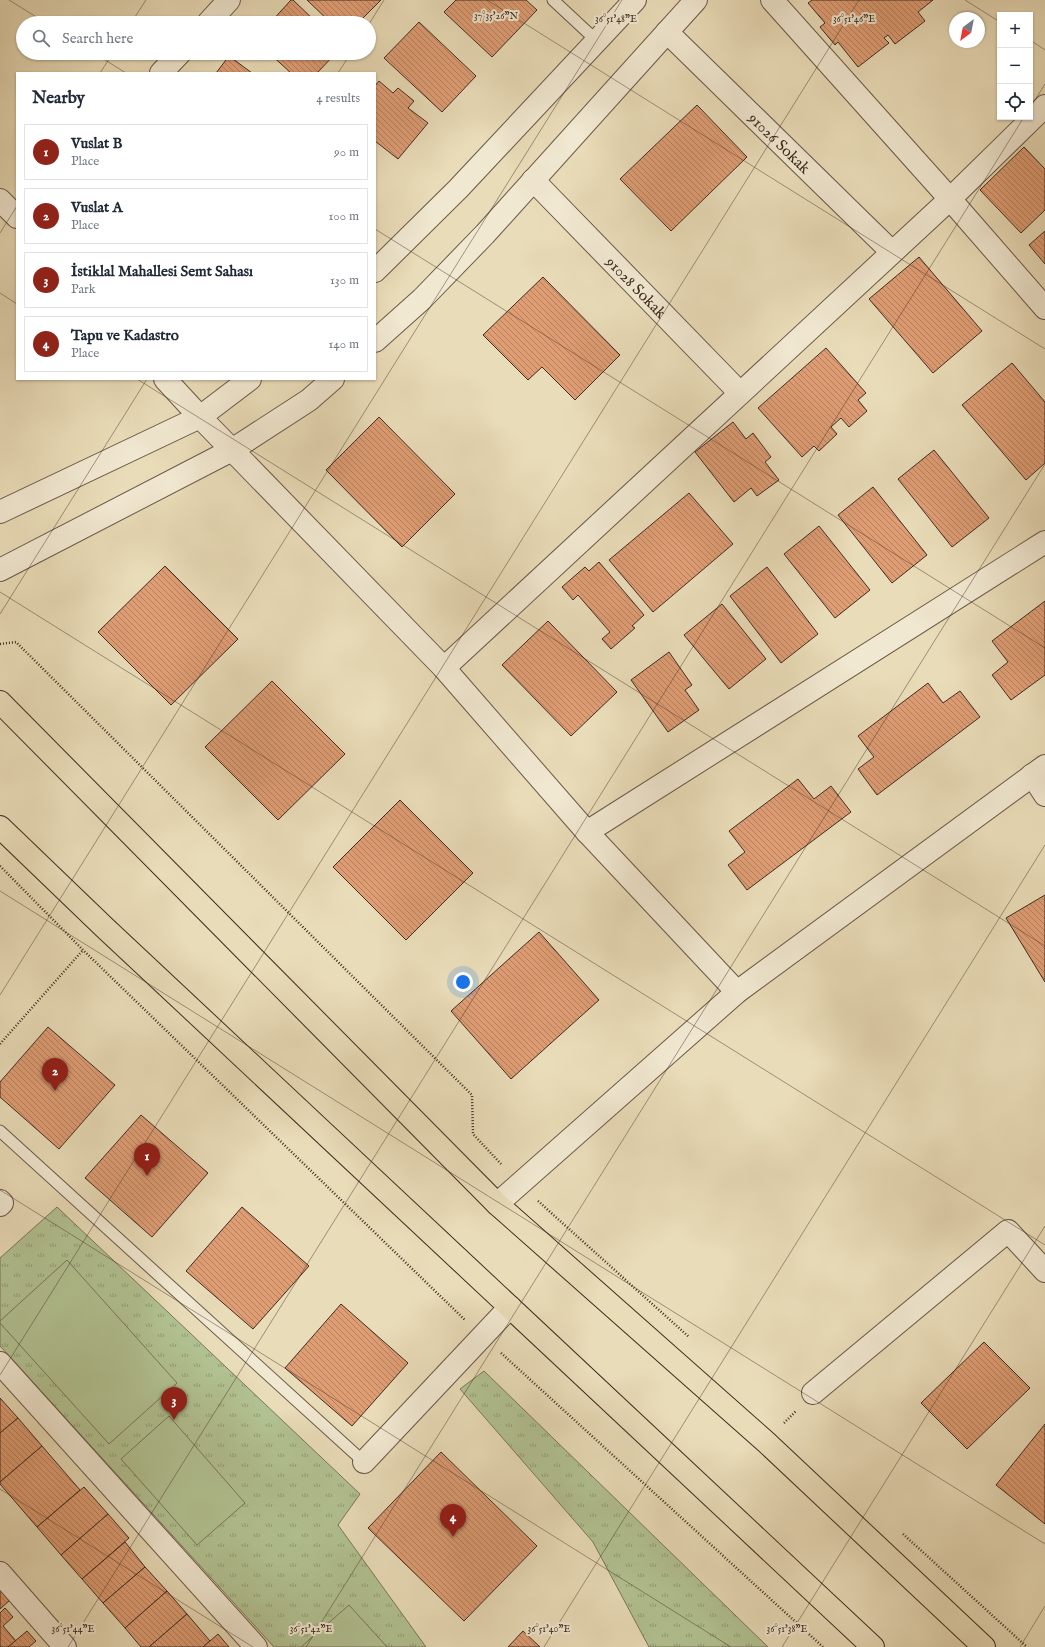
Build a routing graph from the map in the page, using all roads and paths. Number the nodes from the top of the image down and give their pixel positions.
1 (229, 0) edge
2 (553, 0) edge
3 (635, 0) edge
4 (696, 0) edge
5 (772, 0) edge
6 (214, 16) edge
7 (667, 32) junction
8 (597, 41) junction
9 (173, 60) edge
10 (162, 72) edge
11 (1045, 106) edge
12 (533, 180) junction
13 (950, 199) junction
14 (0, 200) edge
15 (16, 216) edge
16 (892, 252) junction
17 (376, 270) edge
18 (1045, 308) edge
19 (376, 340) edge
20 (166, 380) edge
21 (249, 380) edge
22 (332, 380) edge
23 (740, 393) junction
24 (200, 418) junction
25 (232, 450) junction
26 (0, 512) edge
27 (1045, 542) edge
28 (0, 570) edge
29 (0, 644) edge
30 (444, 668) junction
31 (0, 702) edge
32 (1039, 770) edge
33 (1045, 795) edge
34 (0, 827) edge
35 (587, 832) junction
36 (0, 866) edge
37 (83, 950) junction
38 (737, 992) junction
39 (0, 1044) edge
40 (0, 1131) edge
41 (520, 1184) junction
42 (0, 1201) edge
43 (497, 1204) junction
44 (0, 1205) edge
45 (1045, 1271) edge
46 (510, 1307) junction
47 (482, 1336) junction
48 (690, 1338) dead end
49 (0, 1362) edge
50 (813, 1393) dead end
51 (778, 1418) dead end
52 (790, 1428) dead end
53 (364, 1462) joint
54 (899, 1530) dead end
55 (0, 1573) edge
56 (65, 1647) edge
57 (256, 1647) edge
58 (823, 1647) edge
59 (873, 1647) edge
60 (984, 1647) edge
61 (1027, 1647) edge

1 - 6 street
2 - 8 lane
3 - 8 street
4 - 7 street
5 - 13 street
7 - 12 street
7 - 16 street, 91026 Sokak
8 - 17 street
9 - 10 street
11 - 13 street
12 - 19 street
12 - 23 street, 91028 Sokak
13 - 16 street
13 - 18 street
14 - 15 street
16 - 23 street
20 - 24 street
21 - 24 street
22 - 25 street
23 - 30 street
24 - 25 street
24 - 26 street
25 - 28 street
25 - 30 street
27 - 35 street
29 - 41 path
30 - 35 street
31 - 43 main road
32 - 33 street
32 - 38 street
34 - 46 main road
35 - 38 street
36 - 37 path
37 - 39 path
37 - 47 path
38 - 41 street
40 - 53 lane
41 - 43 street
41 - 48 path
42 - 44 street
43 - 60 main road
45 - 50 street
46 - 47 street
46 - 59 main road
47 - 53 street
47 - 58 path
49 - 57 street
51 - 52 path
54 - 61 path
55 - 56 street

